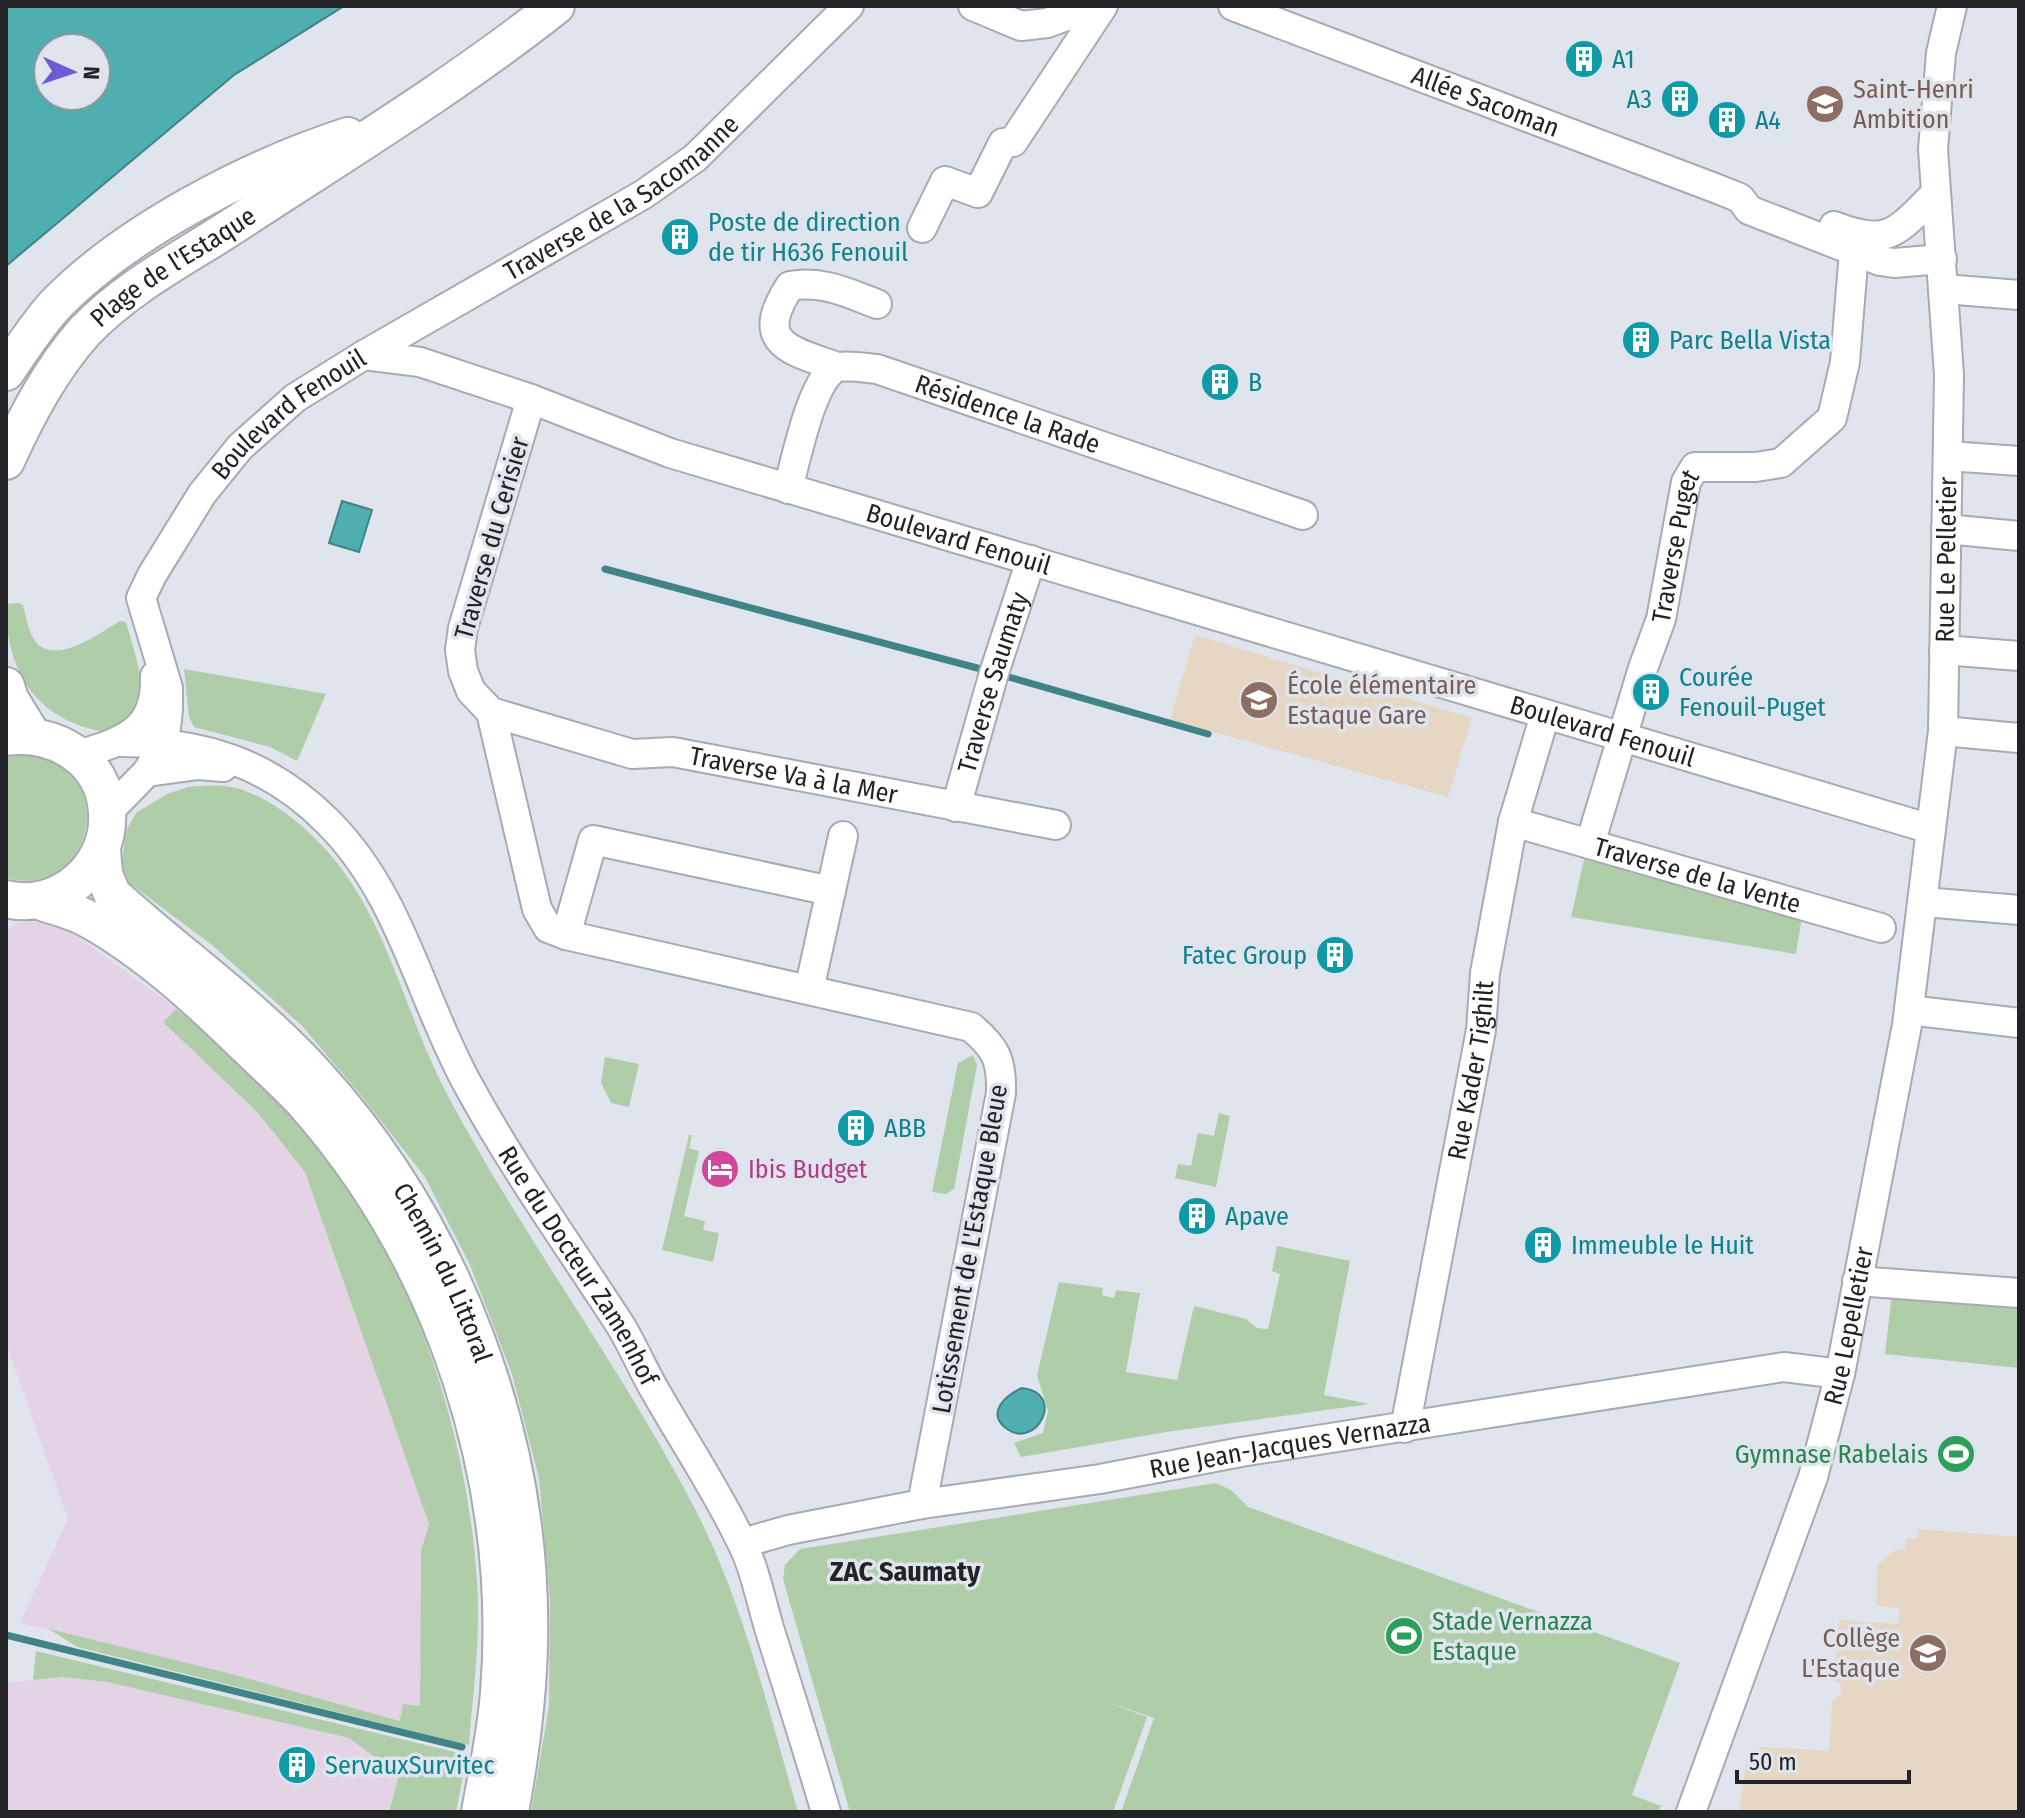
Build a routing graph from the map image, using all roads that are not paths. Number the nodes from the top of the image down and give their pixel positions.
1 (556, 6) edge
2 (849, 6) edge
3 (973, 6) edge
4 (1093, 6) edge
5 (1103, 6) edge
6 (1233, 6) edge
7 (1952, 6) edge
8 (392, 122) junction
9 (1936, 193) junction
10 (1740, 198) junction
11 (922, 228) dead end
12 (1854, 251) junction
13 (1942, 259) junction
14 (1944, 289) junction
15 (2019, 295) edge
16 (877, 304) dead end
17 (364, 355) junction
18 (837, 367) junction
19 (6, 372) edge
20 (531, 399) junction
21 (1948, 456) junction
22 (6, 461) edge
23 (2019, 461) edge
24 (788, 489) junction
25 (1303, 515) dead end
26 (1946, 529) junction
27 (2019, 536) edge
28 (1031, 560) junction
29 (1944, 650) junction
30 (155, 651) junction
31 (2019, 656) edge
32 (6, 686) edge
33 (491, 712) junction
34 (1545, 715) junction
35 (1943, 731) junction
36 (19, 736) edge
37 (1621, 737) junction
38 (2019, 738) edge
39 (121, 742) junction
40 (164, 744) junction
41 (78, 755) junction
42 (256, 769) junction
43 (147, 772) junction
44 (956, 807) junction
45 (107, 813) junction
46 (1513, 822) junction
47 (1056, 825) dead end
48 (1931, 829) junction
49 (843, 836) dead end
50 (1590, 844) junction
51 (102, 849) junction
52 (831, 891) junction
53 (1924, 902) junction
54 (18, 904) edge
55 (2019, 910) edge
56 (1881, 928) dead end
57 (566, 935) junction
58 (809, 990) junction
59 (1909, 1010) junction
60 (2019, 1023) edge
61 (1857, 1281) junction
62 (2019, 1293) edge
63 (1840, 1374) junction
64 (1405, 1428) junction
65 (922, 1504) junction
66 (743, 1543) junction
67 (1690, 1809) edge
68 (480, 1812) edge
69 (510, 1812) edge
70 (826, 1812) edge

1 - 8 main road, Plage de l'Estaque
2 - 17 street, Traverse de la Sacomanne
3 - 4 street
5 - 11 street
6 - 10 street, Allée Sacoman
7 - 9 street, Rue Le Pelletier
8 - 19 main road, Plage de l'Estaque
8 - 22 main road, Plage de l'Estaque
9 - 10 street, Allée Sacoman
9 - 13 street, Rue Le Pelletier
10 - 12 street, Allée Sacoman
12 - 13 street, Allée Sacoman
12 - 37 street, Traverse Puget
13 - 14 street, Rue Le Pelletier
14 - 15 street
14 - 21 street, Rue Le Pelletier
16 - 18 street, Résidence la Rade
17 - 20 street, Boulevard Fenouil
17 - 30 street, Boulevard Fenouil
18 - 24 street
18 - 25 street, Résidence la Rade
20 - 24 street, Boulevard Fenouil
20 - 33 street, Traverse du Cerisier
21 - 23 street
21 - 26 street, Rue Le Pelletier
24 - 28 street, Boulevard Fenouil
26 - 27 street
26 - 29 street, Rue Le Pelletier
28 - 34 street, Boulevard Fenouil
28 - 44 street, Traverse Saumaty
29 - 31 street
29 - 35 street, Rue Le Pelletier
30 - 39 street, Boulevard Fenouil
30 - 40 street, Boulevard Fenouil
32 - 36 main road
33 - 44 street, Traverse Va à la Mer
33 - 57 street, Lotissement de L'Estaque Bleue
34 - 37 street, Boulevard Fenouil
34 - 46 street, Rue Kader Tighilt
35 - 38 street
35 - 48 street, Rue Le Pelletier
36 - 41 main road
37 - 48 street, Boulevard Fenouil
37 - 50 street, Traverse Puget
39 - 40 street, Rue du Docteur Zamenhof
39 - 41 street
40 - 42 street, Rue du Docteur Zamenhof
40 - 43 street, Boulevard Fenouil
41 - 45 main road
42 - 43 street, Rue du Docteur Zamenhof
42 - 66 street, Rue du Docteur Zamenhof
43 - 45 street, Boulevard Fenouil
44 - 47 street
45 - 51 main road
46 - 50 street, Traverse de la Vente
46 - 64 street, Rue Kader Tighilt
48 - 53 street, Rue Lepelletier
49 - 52 street
50 - 56 street, Traverse de la Vente
51 - 54 main road
51 - 69 main road, Chemin du Littoral
52 - 57 street
52 - 58 street
53 - 55 street
53 - 59 street, Rue Lepelletier
54 - 68 main road, Chemin du Littoral
57 - 58 street, Lotissement de L'Estaque Bleue
58 - 65 street, Lotissement de L'Estaque Bleue
59 - 60 street
59 - 61 street, Rue Lepelletier
61 - 62 street
61 - 63 street, Rue Lepelletier
63 - 64 street, Rue Jean-Jacques Vernazza
63 - 67 street, Rue Lepelletier
64 - 65 street, Rue Jean-Jacques Vernazza
65 - 66 street, Rue Jean-Jacques Vernazza
66 - 70 street, Rue du Docteur Zamenhof

